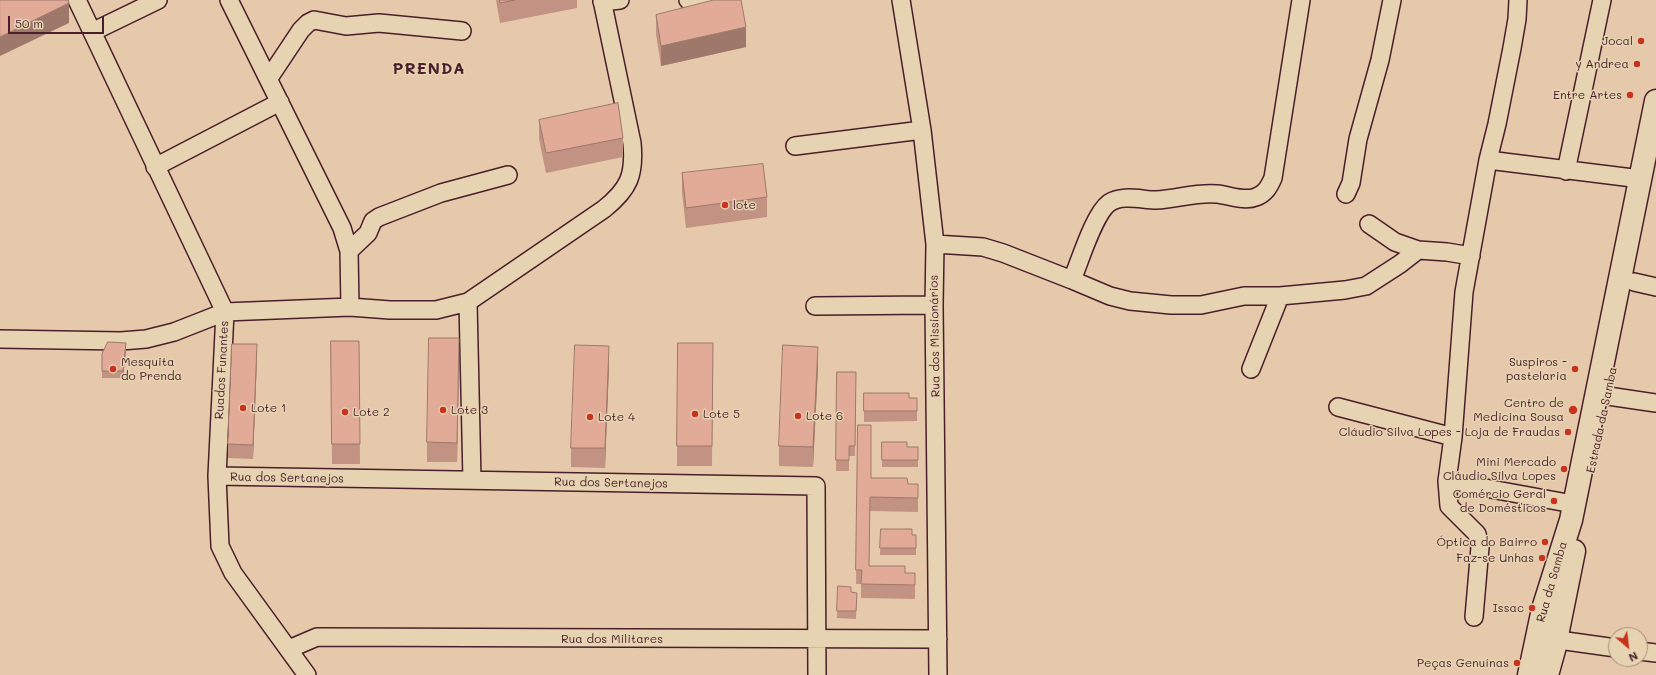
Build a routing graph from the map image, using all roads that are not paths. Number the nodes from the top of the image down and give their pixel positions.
1 (77, 0) edge
2 (158, 0) edge
3 (229, 0) edge
4 (620, 0) edge
5 (688, 0) edge
6 (731, 0) edge
7 (901, 0) edge
8 (1301, 0) edge
9 (1392, 0) edge
10 (1518, 0) edge
11 (1602, 0) edge
12 (602, 1) edge
13 (462, 31) dead end
14 (92, 32) junction
15 (269, 78) junction
16 (1656, 101) edge
17 (280, 102) junction
18 (922, 130) junction
19 (795, 146) dead end
20 (1488, 160) junction
21 (155, 167) junction
22 (1566, 171) junction
23 (1649, 172) edge
24 (508, 175) dead end
25 (1346, 194) dead end
26 (1369, 224) dead end
27 (935, 244) junction
28 (1418, 250) junction
29 (350, 251) junction
30 (1471, 256) junction
31 (1072, 280) junction
32 (1634, 282) junction
33 (1656, 287) edge
34 (1280, 296) junction
35 (468, 302) junction
36 (934, 305) junction
37 (815, 306) dead end
38 (350, 307) junction
39 (225, 312) junction
40 (0, 339) edge
41 (1251, 369) dead end
42 (1608, 396) junction
43 (1656, 404) edge
44 (1338, 407) dead end
45 (1453, 437) junction
46 (217, 476) junction
47 (472, 480) junction
48 (1447, 481) junction
49 (1576, 513) junction
50 (1474, 617) dead end
51 (817, 639) junction
52 (938, 639) junction
53 (1566, 641) junction
54 (1608, 647) edge
55 (289, 649) junction
56 (1535, 670) edge
57 (307, 675) edge
58 (817, 675) edge
59 (938, 675) edge
60 (1547, 675) edge
61 (1559, 675) edge

1 - 14 street, Ruados Funantes
2 - 14 street
3 - 15 street
4 - 12 street
5 - 6 street
7 - 18 street, Rua dos Missionários
8 - 31 street
9 - 25 street
10 - 20 street
11 - 22 street
12 - 35 street
13 - 15 street
14 - 21 street, Ruados Funantes
15 - 17 street
16 - 23 main road, Estrada da Samba
17 - 21 street
17 - 29 street
18 - 19 street
18 - 27 street, Rua dos Missionários
20 - 22 street
20 - 30 street
21 - 39 street, Ruados Funantes
22 - 23 street
23 - 32 main road, Estrada da Samba
23 - 49 main road, Estrada da Samba
24 - 29 street
26 - 28 street
27 - 31 street
27 - 36 street, Rua dos Missionários
28 - 30 street
28 - 34 street
29 - 38 street
30 - 45 street
31 - 34 street
32 - 33 street
32 - 42 main road, Estrada da Samba
34 - 41 street
35 - 38 street
35 - 47 street
36 - 37 street
36 - 52 street, Rua dos Missionários
38 - 39 street
39 - 40 street
39 - 46 street, Ruados Funantes
42 - 43 street
42 - 49 main road, Estrada da Samba
44 - 45 street
45 - 48 street
46 - 47 street, Rua dos Sertanejos
46 - 55 street, Ruados Funantes
47 - 51 street, Rua dos Sertanejos
48 - 49 street
48 - 50 street
49 - 53 main road
49 - 56 main road, Rua da Samba
49 - 60 main road, Estrada da Samba
51 - 52 street, Rua dos Militares
51 - 55 street, Rua dos Militares
51 - 58 street, Rua dos Sertanejos
52 - 59 street, Rua dos Missionários
53 - 54 street
53 - 61 main road
55 - 57 street, Ruados Funantes

